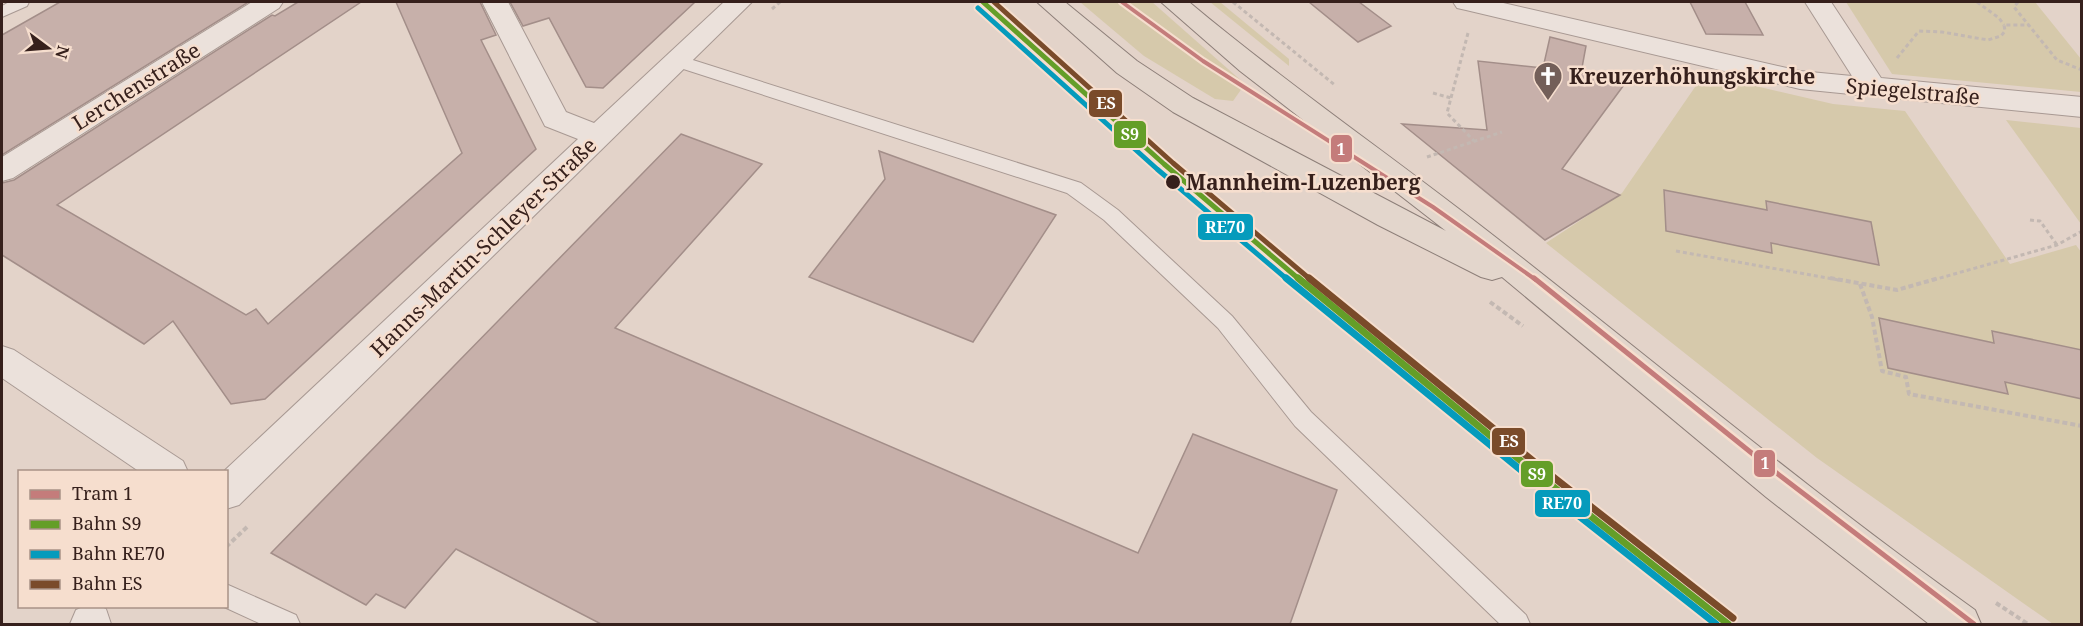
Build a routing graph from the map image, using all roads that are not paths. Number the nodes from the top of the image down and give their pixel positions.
1 (21, 2) edge
2 (270, 2) edge
3 (495, 2) edge
4 (739, 2) edge
5 (1050, 2) edge
6 (1818, 2) edge
7 (1180, 4) edge
8 (1497, 5) edge
9 (2, 12) edge
10 (1469, 13) edge
11 (677, 61) junction
12 (1872, 86) junction
13 (2082, 107) edge
14 (598, 136) junction
15 (2, 171) edge
16 (1547, 295) junction
17 (2, 360) edge
18 (168, 470) edge
19 (228, 491) edge
20 (228, 597) edge
21 (287, 624) edge
22 (1517, 624) edge
23 (1961, 624) edge

1 - 9 lane
2 - 15 street, Lerchenstraße
3 - 14 street
4 - 11 street, Hanns-Martin-Schleyer-Straße
5 - 16 main road
6 - 12 street
7 - 16 main road
8 - 10 street, Spiegelstraße
8 - 12 street, Spiegelstraße
11 - 14 street, Hanns-Martin-Schleyer-Straße
11 - 22 lane
12 - 13 street, Spiegelstraße
14 - 19 street, Hanns-Martin-Schleyer-Straße
16 - 23 main road
17 - 18 street
20 - 21 lane

